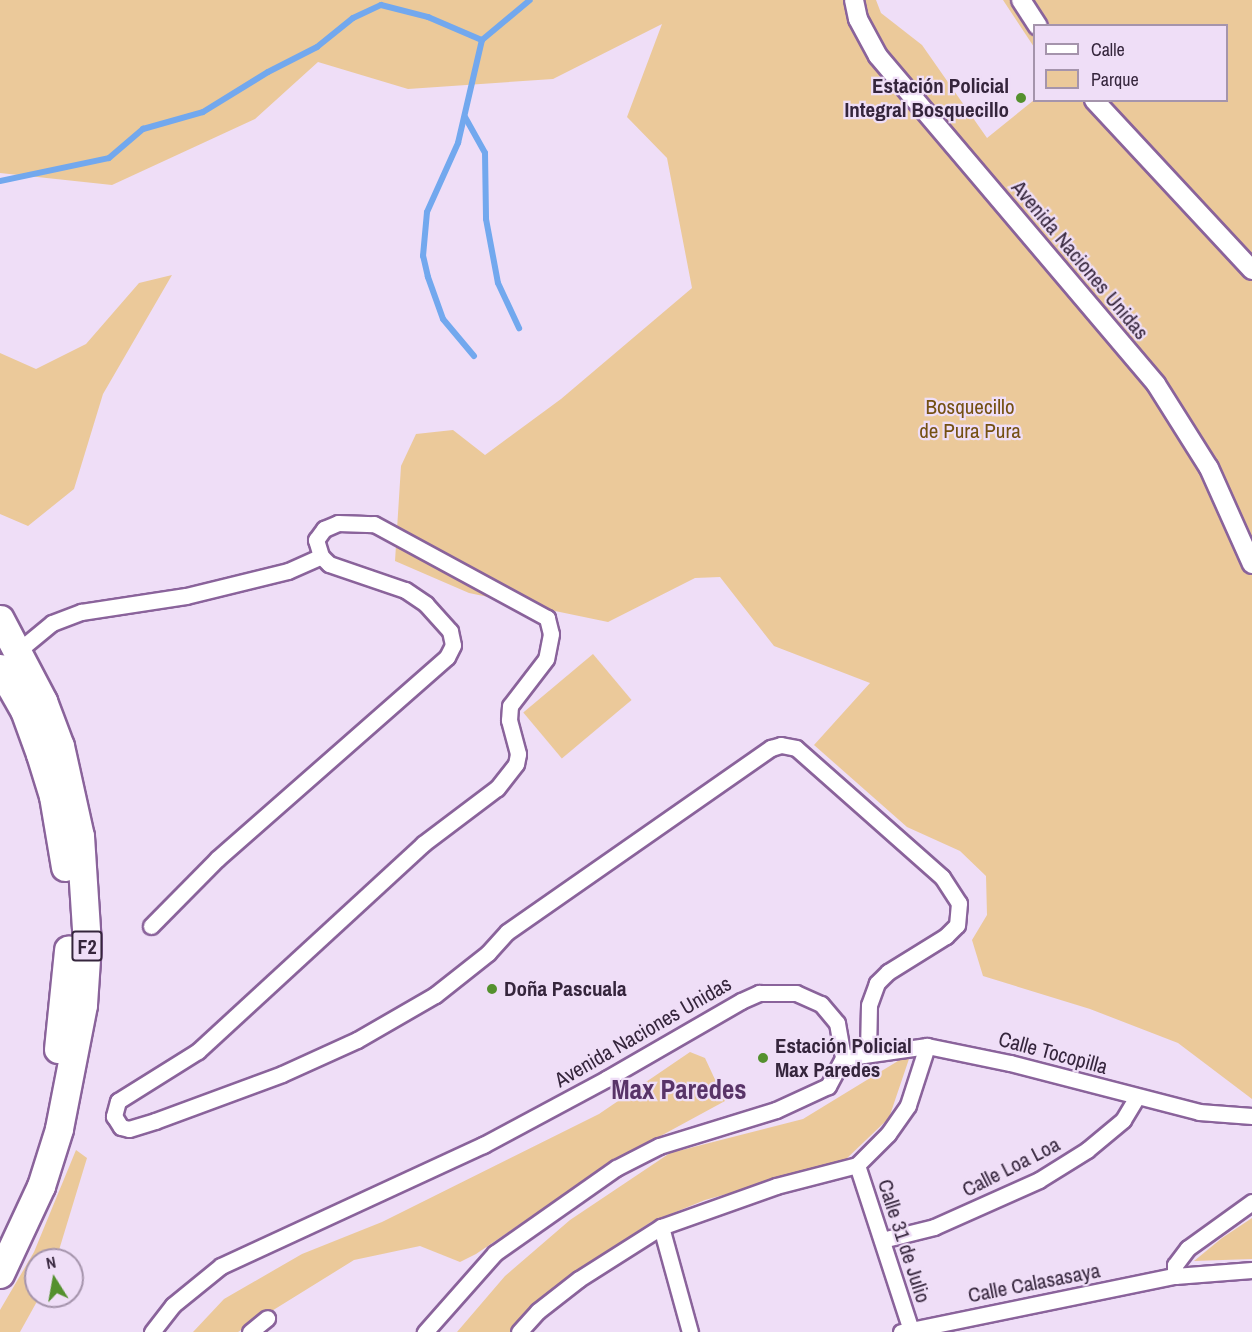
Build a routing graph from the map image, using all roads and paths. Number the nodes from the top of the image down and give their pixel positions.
1 (854, 0) edge
2 (1021, 0) edge
3 (1037, 24) edge
4 (1096, 102) edge
5 (1252, 270) edge
6 (321, 556) junction
7 (1252, 564) edge
8 (0, 619) edge
9 (9, 659) edge
10 (151, 927) dead end
11 (927, 1046) junction
12 (868, 1054) junction
13 (843, 1058) junction
14 (1137, 1097) junction
15 (1252, 1116) edge
16 (857, 1165) junction
17 (1252, 1202) edge
18 (661, 1227) junction
19 (0, 1234) edge
20 (882, 1240) junction
21 (1252, 1269) edge
22 (0, 1274) edge
23 (1175, 1276) junction
24 (267, 1318) dead end
25 (906, 1331) edge
26 (152, 1332) edge
27 (250, 1332) edge
28 (425, 1332) edge
29 (519, 1332) edge
30 (690, 1332) edge

1 - 7 street, Avenida Naciones Unidas
2 - 3 street
4 - 5 street
6 - 9 street
6 - 10 street
6 - 12 street
8 - 9 highway, F2
9 - 19 highway, F2
9 - 22 highway, F2
11 - 12 street, Calle Tocopilla
11 - 14 street, Calle Tocopilla
11 - 16 street
12 - 13 street, Calle Tocopilla
13 - 26 street, Avenida Naciones Unidas
13 - 28 street
14 - 15 street, Calle Tocopilla
14 - 20 street, Calle Loa Loa
16 - 18 street
16 - 20 street, Calle 31 de Julio
17 - 23 street
18 - 29 street
18 - 30 street
20 - 25 street, Calle 31 de Julio
21 - 23 street, Calle Calasasaya
23 - 25 street, Calle Calasasaya
24 - 27 street

